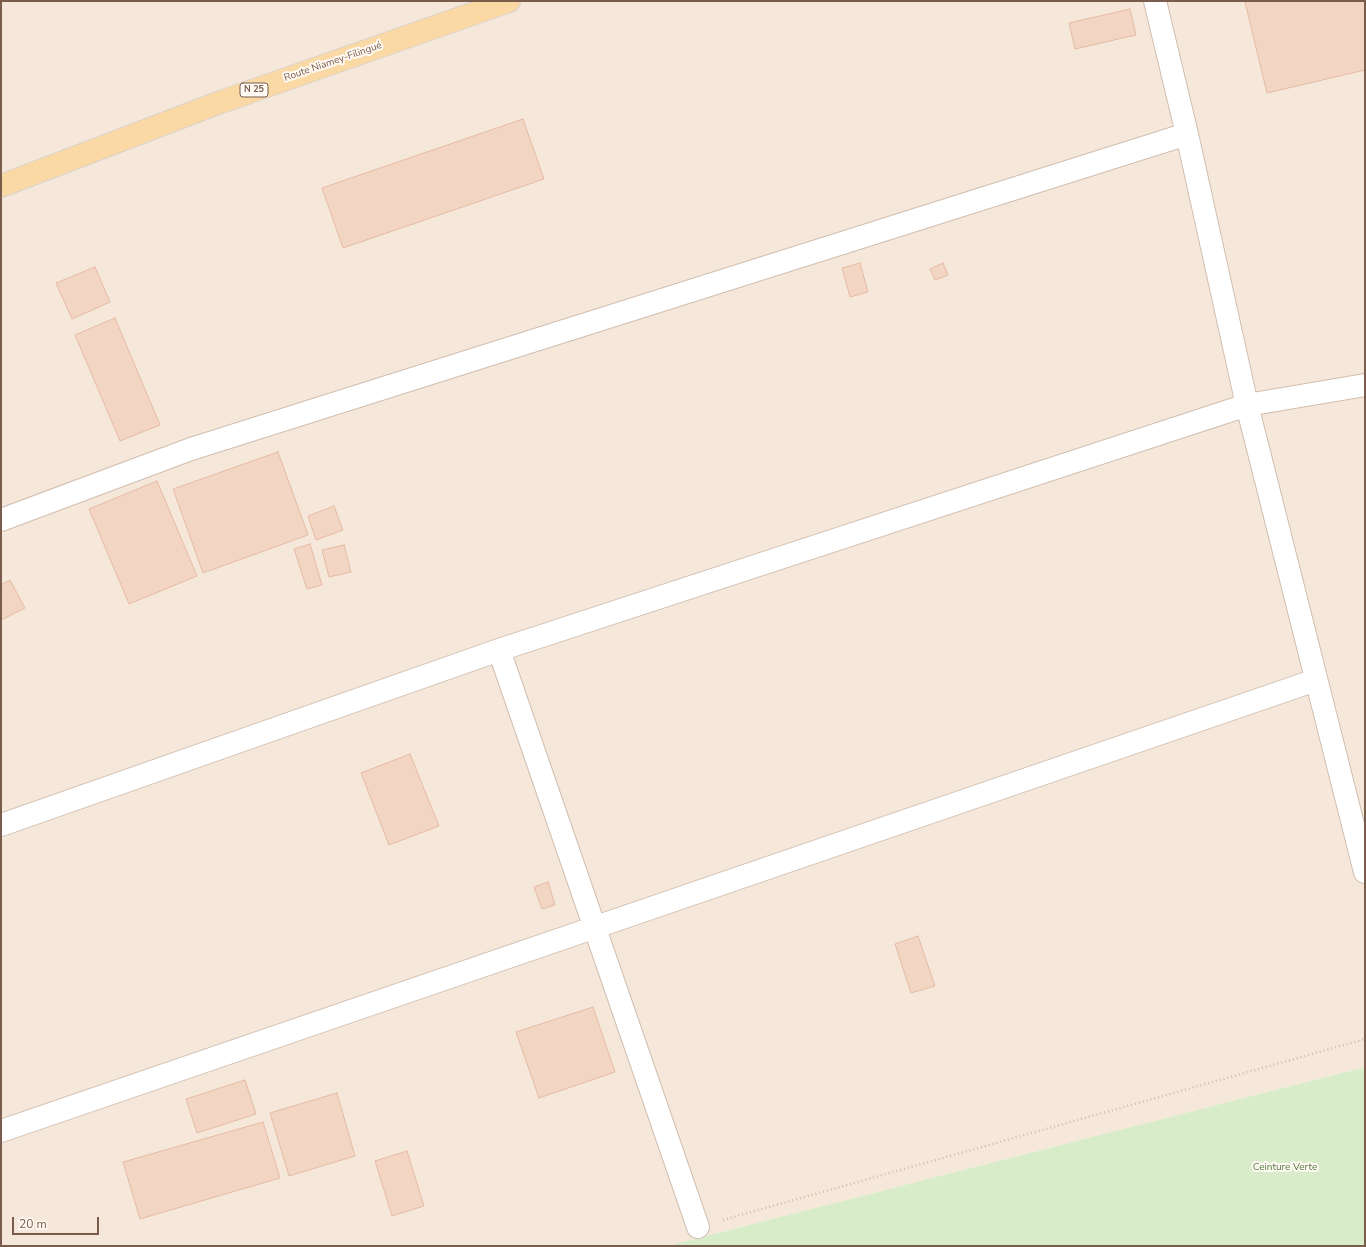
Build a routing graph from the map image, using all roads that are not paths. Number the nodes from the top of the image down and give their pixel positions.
1 (509, 1) edge
2 (1155, 1) edge
3 (1187, 134) junction
4 (1, 186) edge
5 (1365, 385) edge
6 (1247, 405) junction
7 (1, 520) edge
8 (499, 650) junction
9 (1316, 680) junction
10 (1, 825) edge
11 (1365, 872) edge
12 (595, 928) junction
13 (1, 1131) edge
14 (698, 1227) road end

1 - 4 main road, Route Niamey-Filingué / N 25
2 - 3 street
3 - 6 street
3 - 7 street
5 - 6 street
6 - 8 street
6 - 9 street
8 - 10 street
8 - 12 street
9 - 11 street
9 - 12 street
12 - 13 street
12 - 14 street

